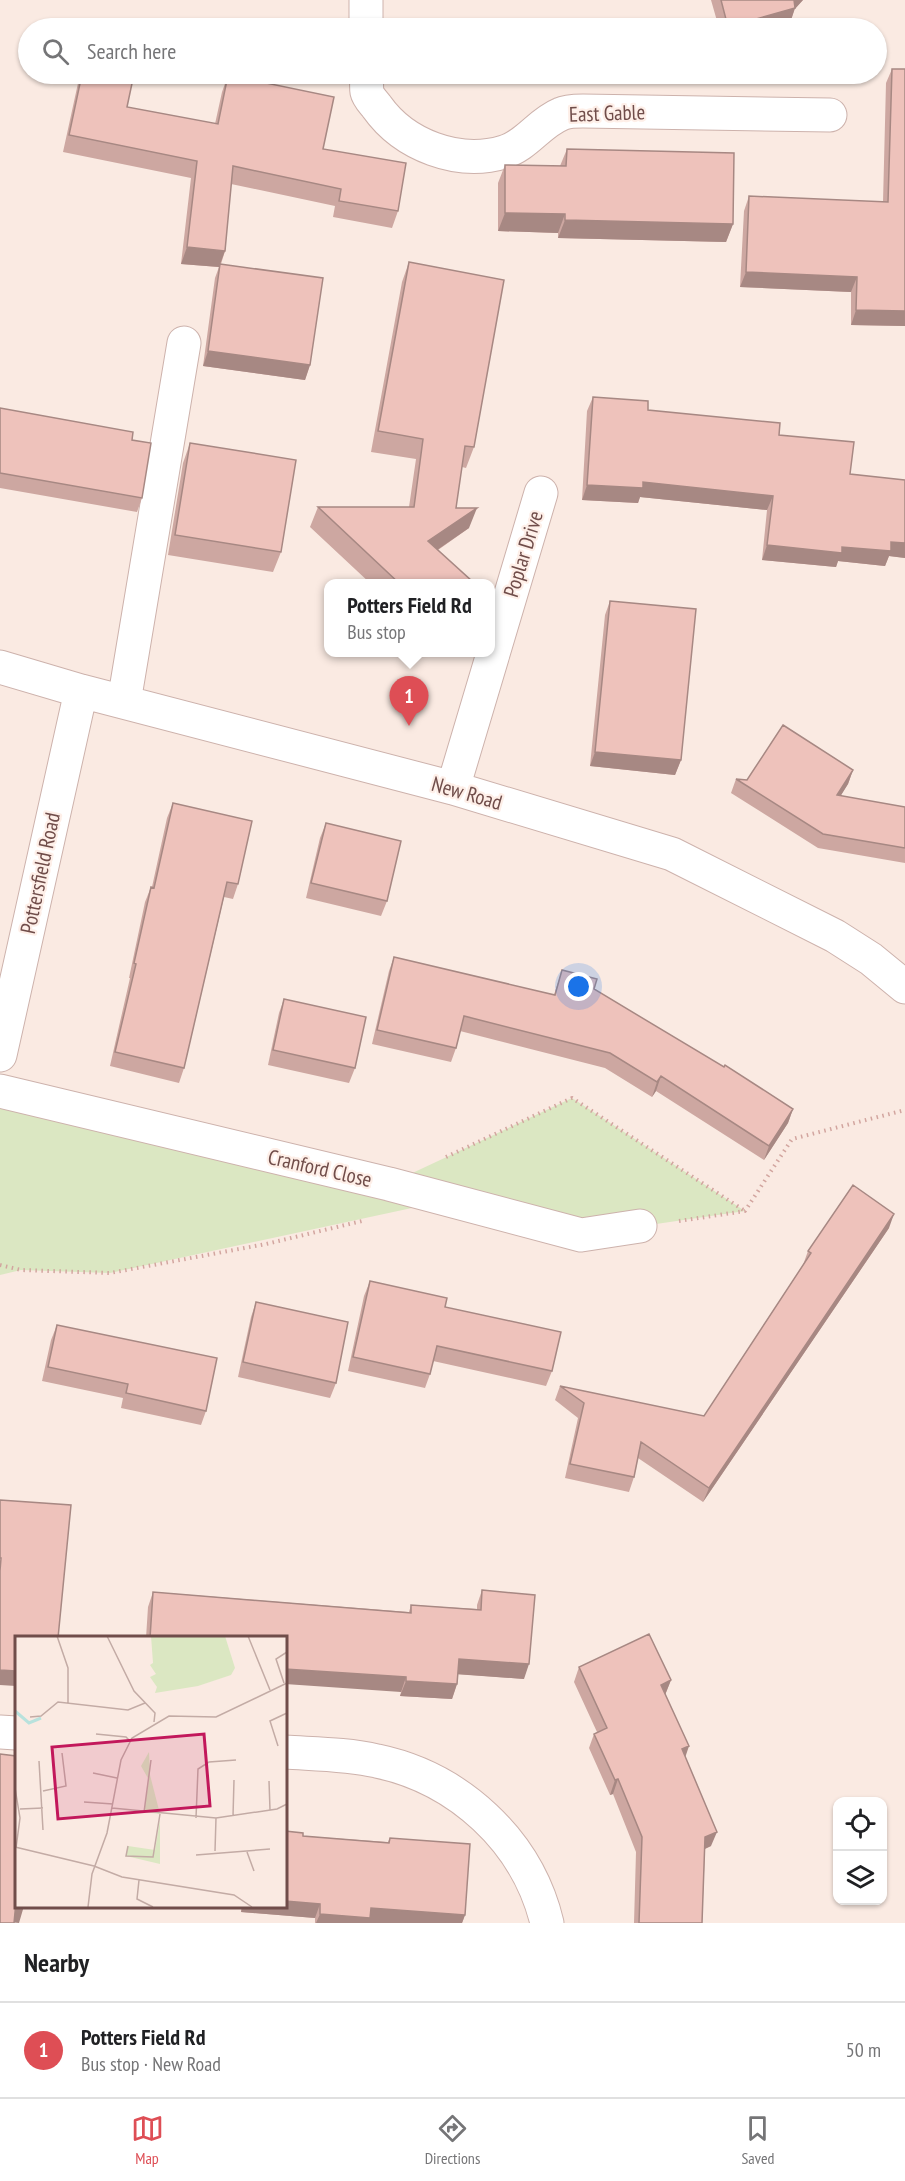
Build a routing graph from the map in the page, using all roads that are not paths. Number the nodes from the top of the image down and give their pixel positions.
1 (366, 0) edge
2 (366, 18) edge
3 (367, 84) edge
4 (830, 115) dead end
5 (184, 343) dead end
6 (541, 493) dead end
7 (495, 647) edge
8 (492, 657) edge
9 (0, 667) edge
10 (81, 691) junction
11 (124, 702) junction
12 (453, 788) junction
13 (905, 986) edge
14 (0, 1055) edge
15 (0, 1092) edge
16 (640, 1227) road end
17 (0, 1732) edge
18 (15, 1733) edge
19 (286, 1752) edge
20 (547, 1923) edge

1 - 2 street
3 - 4 street, East Gable
5 - 11 street
6 - 7 street, Poplar Drive
8 - 12 street, Poplar Drive
9 - 10 street, New Road
10 - 11 street, New Road
10 - 14 street, Pottersfield Road
11 - 12 street, New Road
12 - 13 street, New Road
15 - 16 street, Cranford Close
17 - 18 street
19 - 20 street

